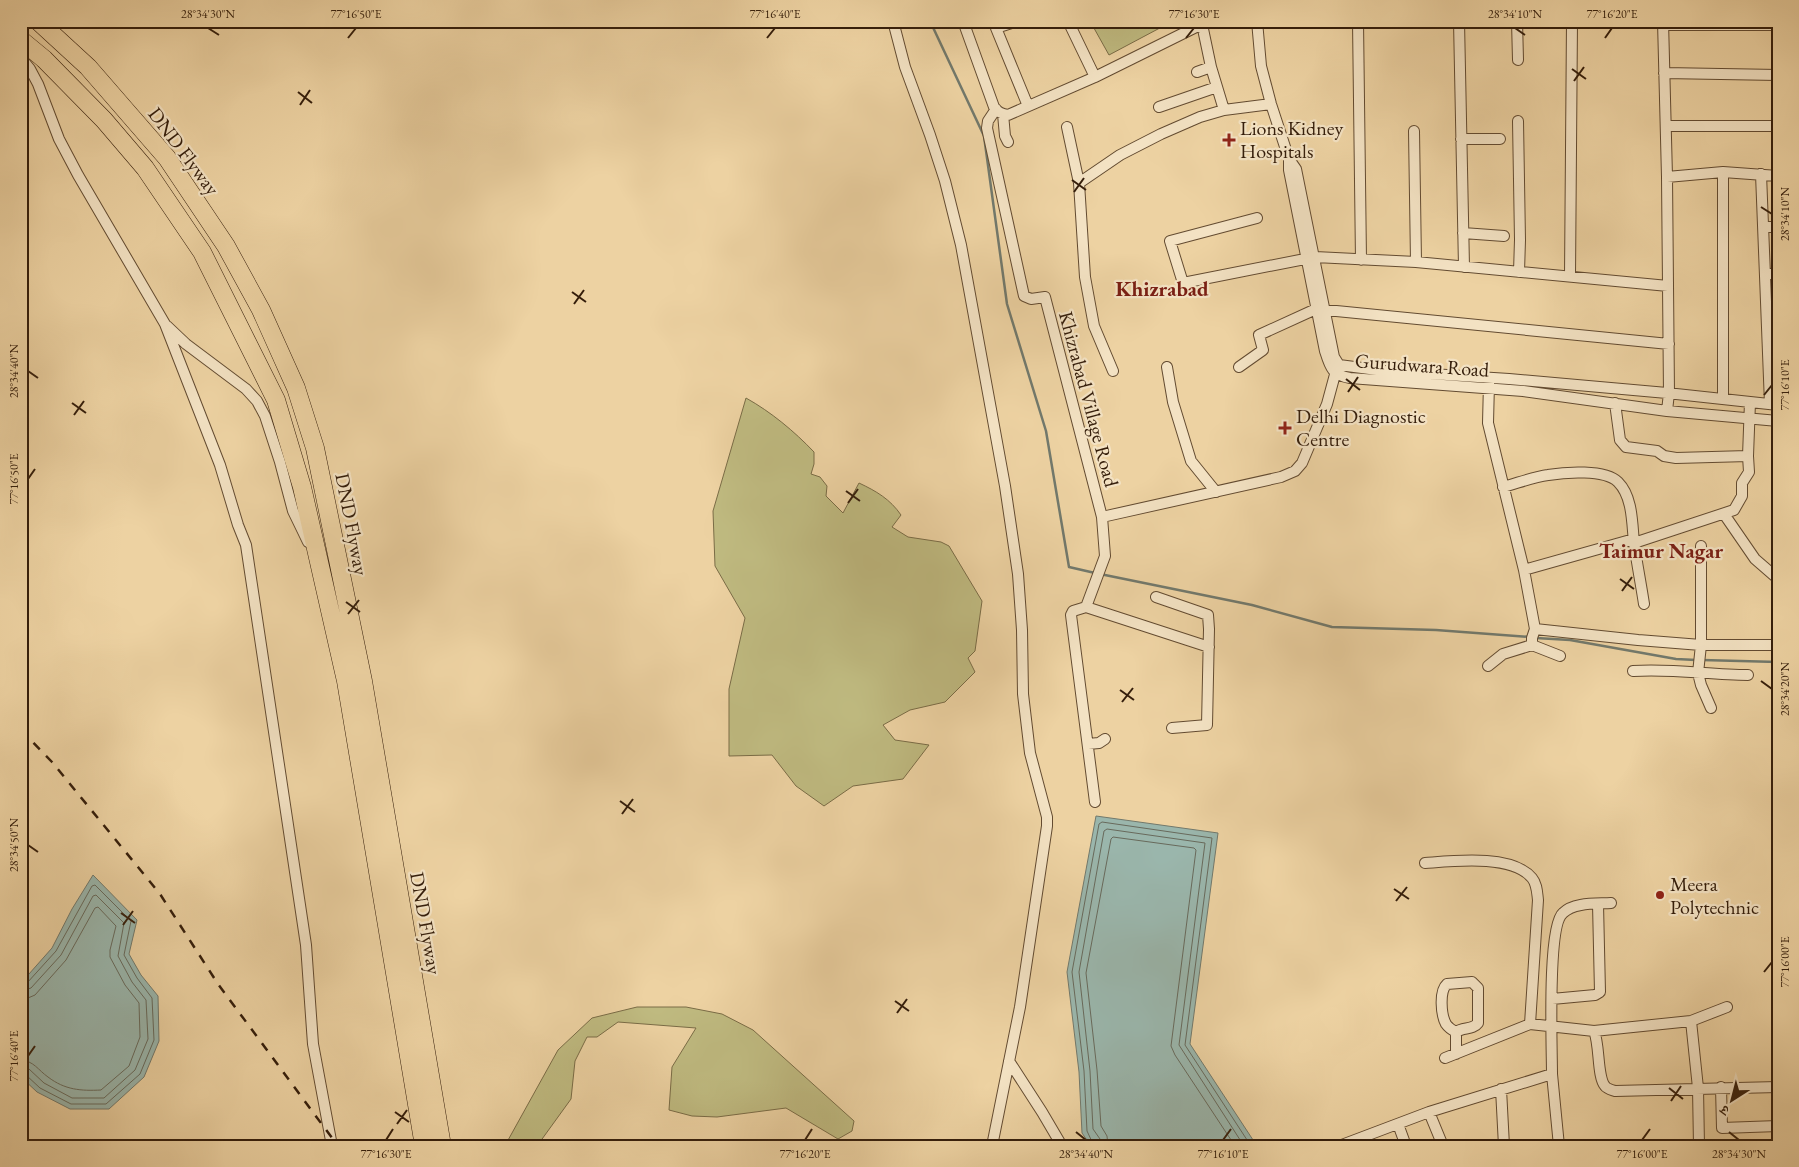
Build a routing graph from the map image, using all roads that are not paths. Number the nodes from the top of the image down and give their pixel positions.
1 (38, 21) edge
2 (893, 21) edge
3 (963, 21) edge
4 (1018, 21) edge
5 (1068, 21) edge
6 (1257, 21) edge
7 (1358, 21) edge
8 (1459, 21) edge
9 (1517, 21) edge
10 (1572, 21) edge
11 (1663, 23) edge
12 (996, 25) edge
13 (1778, 25) edge
14 (21, 40) edge
15 (21, 58) edge
16 (1518, 60) dead end
17 (1212, 66) junction
18 (1197, 72) dead end
19 (1664, 73) junction
20 (1778, 75) edge
21 (1095, 77) junction
22 (1217, 87) junction
23 (1271, 104) junction
24 (1028, 106) junction
25 (1159, 107) dead end
26 (1224, 110) junction
27 (999, 112) junction
28 (1518, 121) dead end
29 (1666, 126) junction
30 (1778, 126) edge
31 (1067, 127) dead end
32 (1414, 131) dead end
33 (1461, 139) junction
34 (1500, 139) dead end
35 (1008, 142) dead end
36 (1723, 172) junction
37 (1761, 174) junction
38 (1778, 176) edge
39 (1667, 177) junction
40 (1079, 183) junction
41 (1257, 218) dead end
42 (1764, 227) junction
43 (1778, 227) edge
44 (1463, 233) junction
45 (1504, 236) dead end
46 (1311, 257) junction
47 (1362, 260) junction
48 (1416, 262) junction
49 (1464, 267) junction
50 (1519, 272) junction
51 (1765, 274) junction
52 (1778, 274) edge
53 (1570, 276) junction
54 (1668, 286) junction
55 (1321, 310) junction
56 (165, 324) junction
57 (1669, 344) junction
58 (1167, 366) dead end
59 (1239, 367) dead end
60 (1337, 368) junction
61 (1113, 371) dead end
62 (1489, 383) junction
63 (1669, 393) junction
64 (1723, 398) junction
65 (1750, 402) junction
66 (1614, 403) junction
67 (1774, 405) edge
68 (1667, 411) junction
69 (1749, 419) junction
70 (1778, 421) edge
71 (1748, 456) junction
72 (1503, 486) junction
73 (1216, 492) junction
74 (1724, 514) junction
75 (1102, 517) junction
76 (1634, 541) junction
77 (1701, 546) dead end
78 (319, 563) junction
79 (1524, 570) junction
80 (1778, 579) edge
81 (1156, 597) dead end
82 (1644, 604) dead end
83 (1086, 607) junction
84 (1533, 636) junction
85 (1701, 645) junction
86 (1778, 645) edge
87 (1209, 647) junction
88 (1560, 656) dead end
89 (1699, 664) junction
90 (1488, 666) dead end
91 (1633, 671) dead end
92 (1748, 675) dead end
93 (1711, 708) dead end
94 (1172, 728) dead end
95 (1105, 739) dead end
96 (1088, 744) junction
97 (1094, 802) dead end
98 (1425, 863) dead end
99 (1611, 903) dead end
100 (1598, 904) junction
101 (1552, 999) junction
102 (1728, 1008) dead end
103 (1691, 1021) junction
104 (1530, 1024) junction
105 (1551, 1027) junction
106 (1456, 1032) junction
107 (1594, 1032) junction
108 (1456, 1054) junction
109 (1445, 1058) dead end
110 (1009, 1061) junction
111 (1552, 1074) junction
112 (1778, 1087) edge
113 (1698, 1088) junction
114 (1721, 1088) junction
115 (1501, 1089) junction
116 (1429, 1112) junction
117 (1398, 1124) junction
118 (1778, 1126) edge
119 (332, 1146) edge
120 (424, 1146) edge
121 (442, 1146) edge
122 (992, 1146) edge
123 (1062, 1146) edge
124 (1338, 1146) edge
125 (1406, 1146) edge
126 (1443, 1146) edge
127 (1504, 1146) edge
128 (1559, 1146) edge
129 (1698, 1146) edge

1 - 121 highway, DND Flyway
2 - 110 street
3 - 27 street
4 - 12 street
5 - 21 street
6 - 23 street
7 - 47 street
8 - 33 street
9 - 16 street
10 - 53 street
11 - 13 street
11 - 19 street
12 - 24 street
14 - 78 highway, DND Flyway
15 - 56 street
17 - 18 street
17 - 21 street
17 - 22 street
19 - 20 street
19 - 29 street
21 - 24 street
22 - 25 street
22 - 26 street
23 - 26 street
23 - 46 street, Gurudwara Road
24 - 27 street
26 - 40 street
27 - 35 street
27 - 75 street, Khizrabad Village Road
28 - 50 street
29 - 30 street
29 - 39 street
31 - 40 street
32 - 48 street
33 - 34 street
33 - 44 street
36 - 37 street
36 - 39 street
36 - 64 street
37 - 38 street
37 - 42 street
39 - 54 street
40 - 61 street
41 - 46 street
42 - 43 street
42 - 51 street
44 - 45 street
44 - 49 street
46 - 47 street
46 - 55 street, Gurudwara Road
47 - 48 street
48 - 49 street
49 - 50 street
50 - 53 street
51 - 52 street
51 - 67 street
53 - 54 street
54 - 57 street
55 - 57 street
55 - 59 street
55 - 60 street, Gurudwara Road
56 - 78 street
56 - 119 street
57 - 63 street
58 - 73 street
60 - 62 street
60 - 73 street
62 - 63 street
62 - 66 street, Gurudwara Road
62 - 72 street
63 - 64 street
63 - 68 street
64 - 65 street
65 - 67 street
65 - 69 street
66 - 68 street, Gurudwara Road
66 - 71 street
68 - 69 street, Gurudwara Road
69 - 70 street, Gurudwara Road
69 - 71 street
71 - 74 street
72 - 76 street
72 - 79 street
73 - 75 street
74 - 76 street
74 - 80 street
75 - 83 street
76 - 79 street
76 - 82 street
77 - 85 street
78 - 120 highway, DND Flyway
79 - 84 street
81 - 87 street
83 - 87 street
83 - 96 street
84 - 85 street
84 - 88 street
84 - 90 street
85 - 86 street
85 - 89 street
87 - 94 street
89 - 91 street
89 - 92 street
89 - 93 street
95 - 96 street
96 - 97 street
98 - 104 street
99 - 100 street
100 - 101 street
100 - 101 street
101 - 105 street
102 - 103 street
103 - 107 street
103 - 113 street
104 - 105 street
104 - 108 street
105 - 107 street
105 - 111 street
106 - 106 street
106 - 108 street
107 - 113 street
108 - 109 street
110 - 122 street
110 - 123 street
111 - 115 street
111 - 128 street
112 - 114 street
113 - 114 street
113 - 129 street
114 - 118 street
115 - 116 street
115 - 127 street
116 - 117 street
116 - 126 street
117 - 124 street
117 - 125 street

